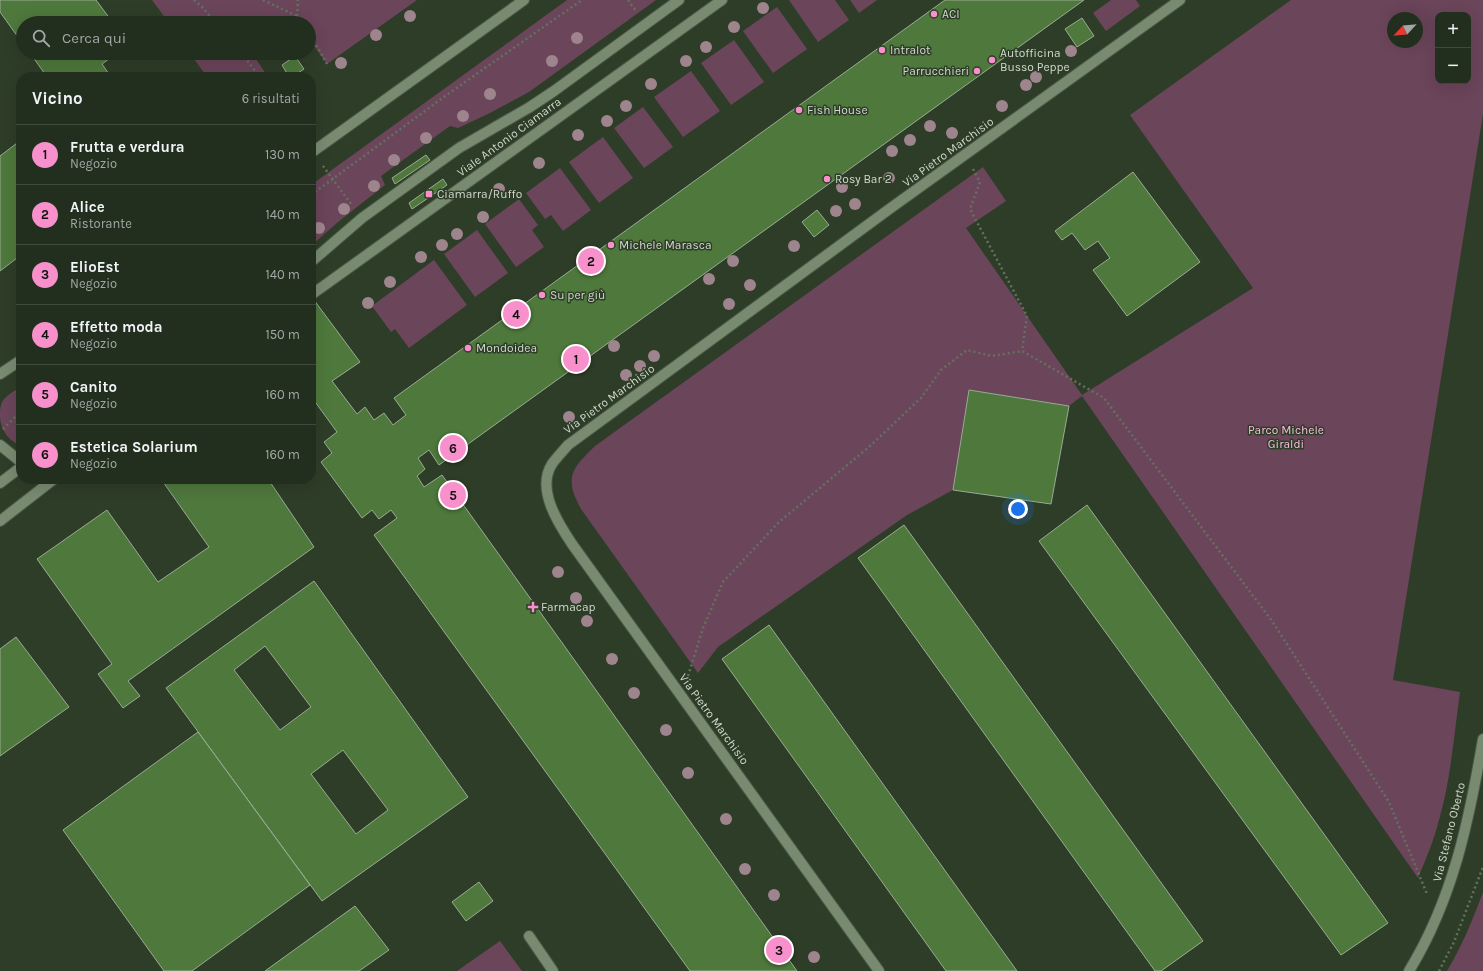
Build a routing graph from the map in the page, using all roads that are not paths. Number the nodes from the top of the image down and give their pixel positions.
1 (524, 0) edge
2 (679, 0) edge
3 (722, 0) edge
4 (1180, 0) edge
5 (316, 149) edge
6 (316, 258) edge
7 (316, 291) edge
8 (16, 363) edge
9 (9, 368) junction
10 (0, 374) edge
11 (0, 381) edge
12 (0, 445) edge
13 (16, 458) edge
14 (16, 472) edge
15 (0, 483) edge
16 (48, 484) edge
17 (0, 521) edge
18 (1483, 739) edge
19 (529, 936) dead end
20 (553, 971) edge
21 (879, 971) edge
22 (1409, 971) edge

1 - 5 street
2 - 6 street, Viale Antonio Ciamarra
3 - 7 street, Viale Antonio Ciamarra
4 - 21 street, Via Pietro Marchisio
8 - 9 street
9 - 10 street
9 - 11 street
12 - 13 street
14 - 15 street
16 - 17 street
18 - 22 street, Via Stefano Oberto
19 - 20 street

